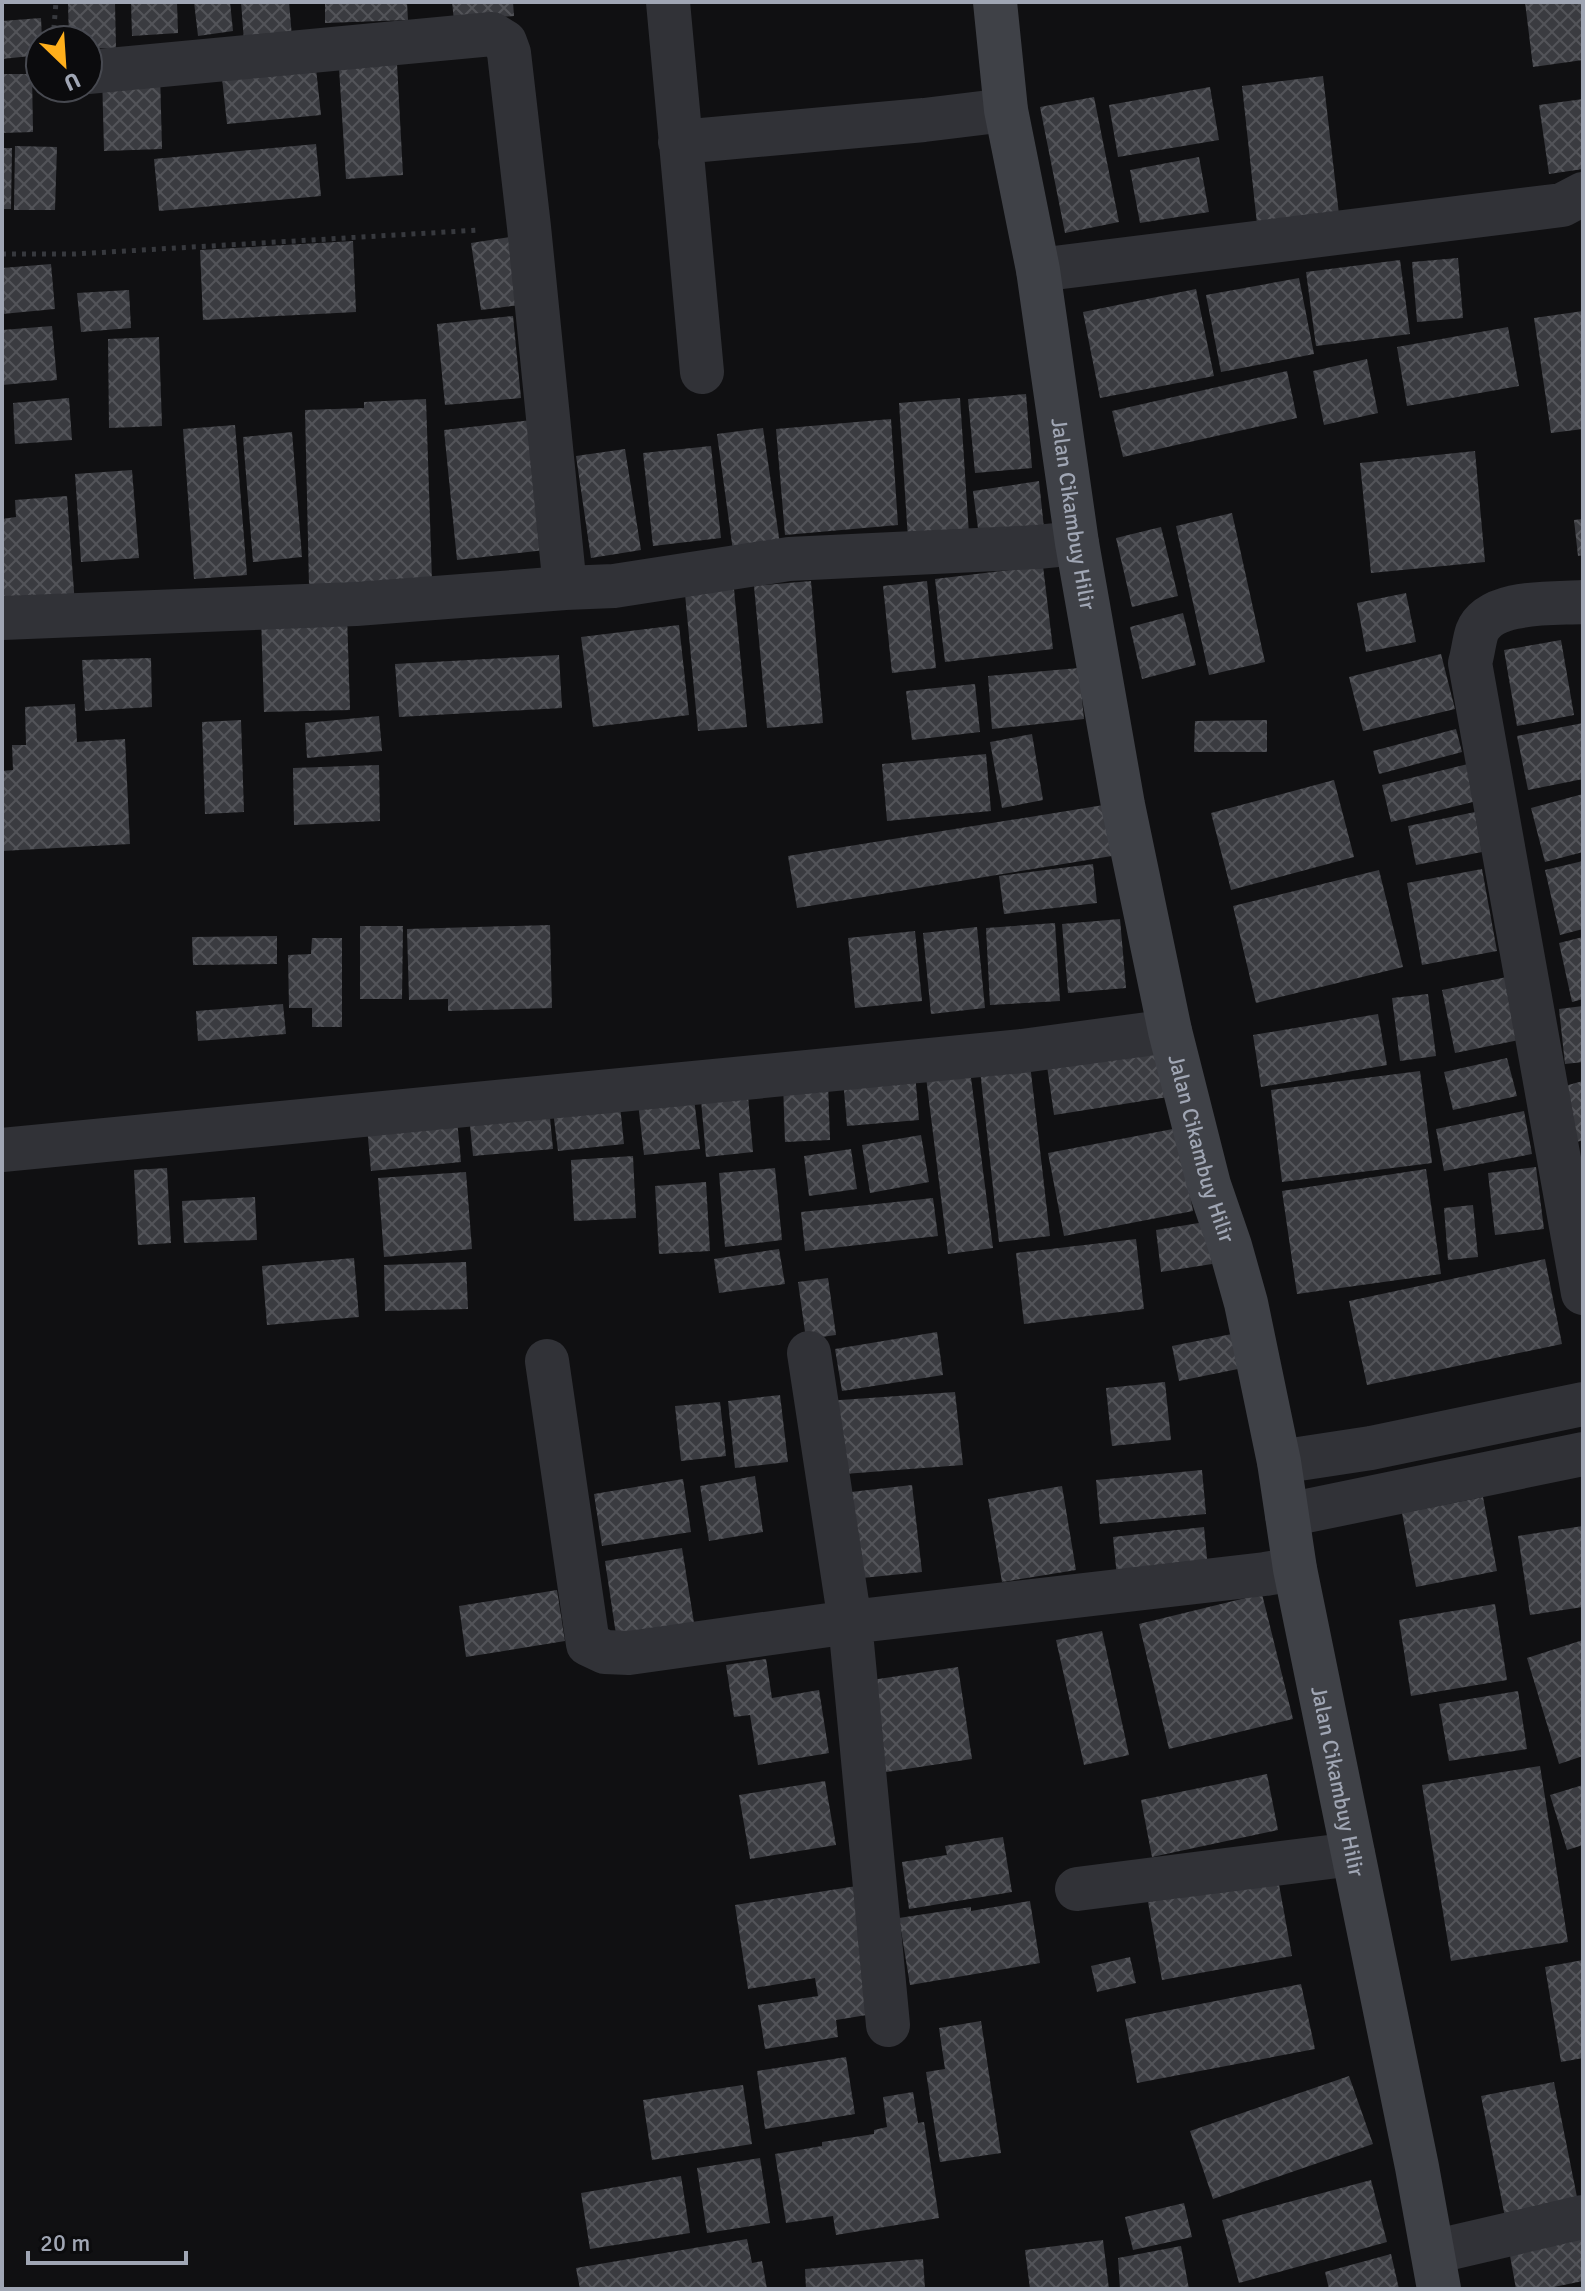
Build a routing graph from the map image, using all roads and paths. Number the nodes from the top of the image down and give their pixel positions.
1 (56, 2) edge
2 (668, 2) edge
3 (995, 2) edge
4 (54, 24) edge
5 (104, 70) edge
6 (1006, 110) junction
7 (680, 142) junction
8 (1583, 194) edge
9 (529, 227) junction
10 (2, 254) edge
11 (1038, 270) junction
12 (702, 372) dead end
13 (1077, 543) junction
14 (565, 588) junction
15 (1583, 602) edge
16 (2, 618) edge
17 (1170, 1031) junction
18 (2, 1150) edge
19 (1583, 1293) edge
20 (809, 1353) dead end
21 (547, 1361) dead end
22 (1583, 1404) edge
23 (1583, 1454) edge
24 (1279, 1462) junction
25 (1287, 1515) junction
26 (1295, 1569) junction
27 (850, 1622) junction
28 (1353, 1854) junction
29 (1077, 1889) dead end
30 (888, 2025) dead end
31 (1583, 2217) edge
32 (1436, 2271) edge

1 - 4 path
2 - 7 street
3 - 6 street, Jalan Cikambuy Hilir
5 - 9 street
6 - 7 street
6 - 11 street, Jalan Cikambuy Hilir
7 - 12 street
8 - 11 street
9 - 10 path
9 - 14 street
11 - 13 street, Jalan Cikambuy Hilir
13 - 14 street
13 - 17 street, Jalan Cikambuy Hilir
14 - 16 street
15 - 19 street
17 - 18 street
17 - 24 street, Jalan Cikambuy Hilir
20 - 27 street
21 - 27 street
22 - 24 street
23 - 25 street
24 - 25 street, Jalan Cikambuy Hilir
25 - 26 street, Jalan Cikambuy Hilir
26 - 27 street
26 - 28 street, Jalan Cikambuy Hilir
27 - 30 street
28 - 29 street
28 - 32 street, Jalan Cikambuy Hilir
31 - 32 street

